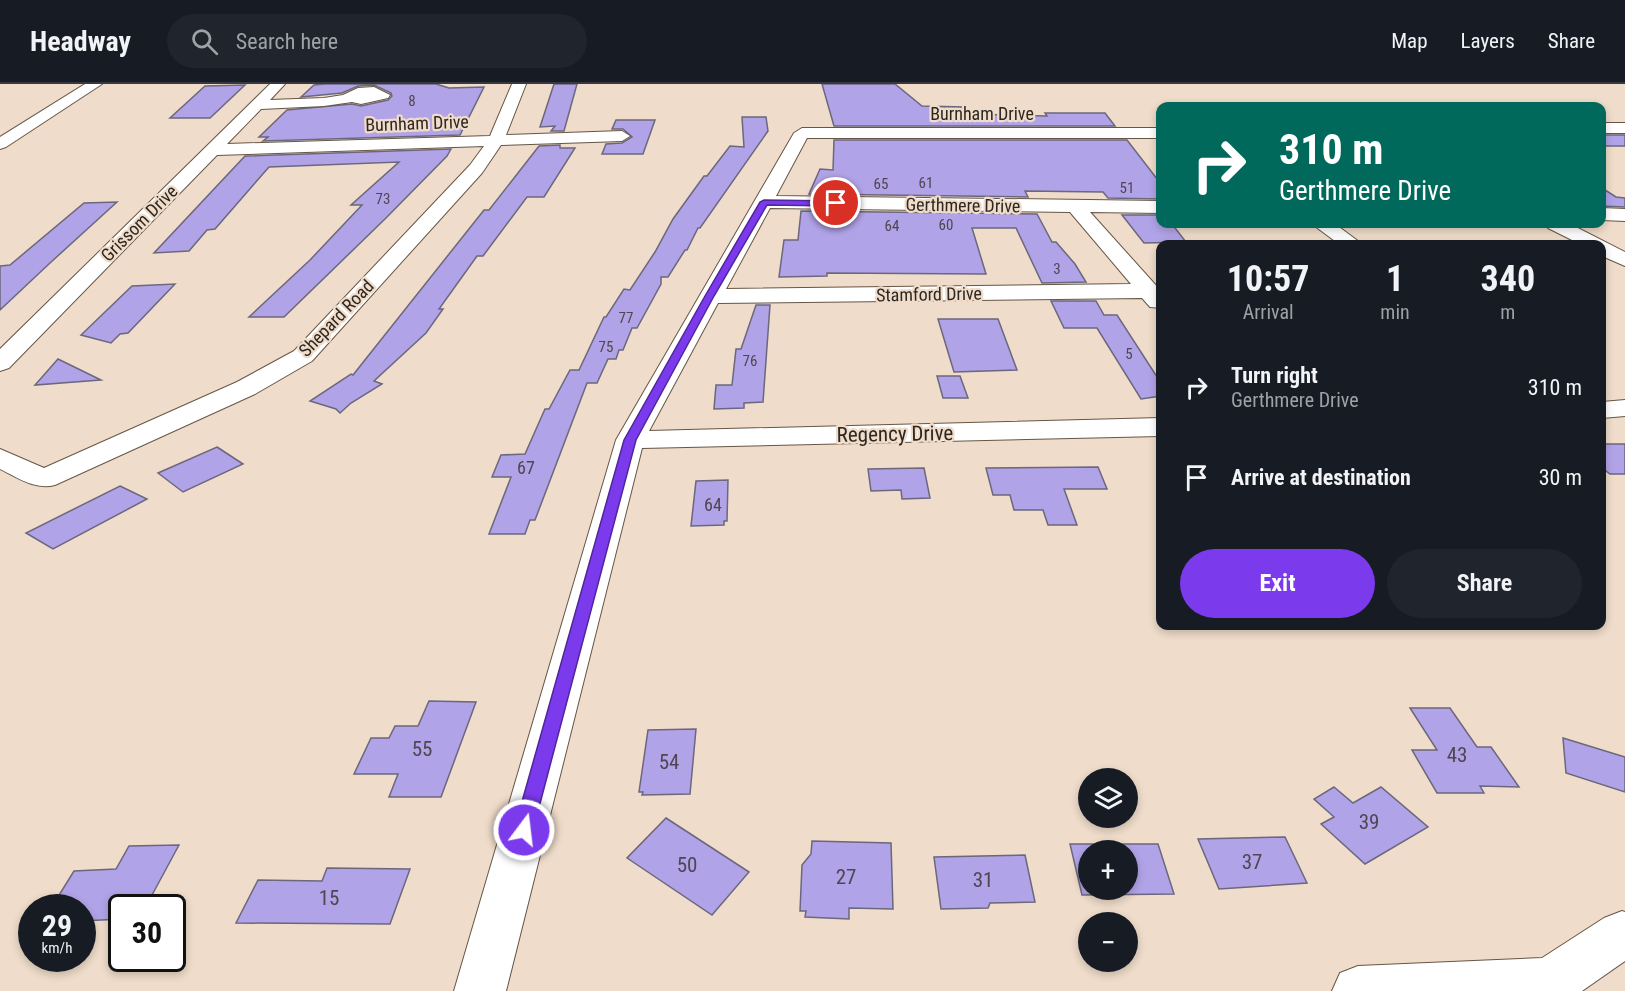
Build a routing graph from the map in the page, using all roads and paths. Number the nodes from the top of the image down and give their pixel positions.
1 (95, 84) edge
2 (278, 84) edge
3 (519, 84) edge
4 (350, 98) dead end
5 (257, 105) junction
6 (1606, 128) edge
7 (1625, 128) edge
8 (1156, 133) edge
9 (622, 136) dead end
10 (496, 140) junction
11 (0, 144) edge
12 (212, 150) junction
13 (764, 202) junction
14 (1075, 206) junction
15 (1156, 207) edge
16 (1606, 214) edge
17 (1625, 215) edge
18 (1328, 228) edge
19 (1563, 228) edge
20 (1346, 240) edge
21 (1587, 240) edge
22 (1606, 250) edge
23 (1625, 260) edge
24 (709, 296) junction
25 (1155, 299) edge
26 (0, 363) edge
27 (1625, 408) edge
28 (1606, 410) edge
29 (1156, 428) edge
30 (630, 440) junction
31 (0, 458) edge
32 (1622, 934) dead end
33 (480, 991) edge
34 (1358, 991) edge

1 - 11 street
2 - 5 street, Grissom Drive
3 - 10 street, Shepard Road
4 - 5 street
5 - 12 street, Grissom Drive
6 - 7 street
8 - 13 street, Burnham Drive
9 - 10 street, Burnham Drive
10 - 12 street, Burnham Drive
10 - 31 street, Shepard Road
12 - 26 street, Grissom Drive
13 - 14 street, Gerthmere Drive
13 - 24 street
14 - 15 street, Gerthmere Drive
14 - 25 street
16 - 17 street
18 - 20 street
19 - 21 street
22 - 23 street
24 - 25 street, Stamford Drive
24 - 30 street
27 - 28 street
29 - 30 street, Regency Drive
30 - 33 street
32 - 34 street

